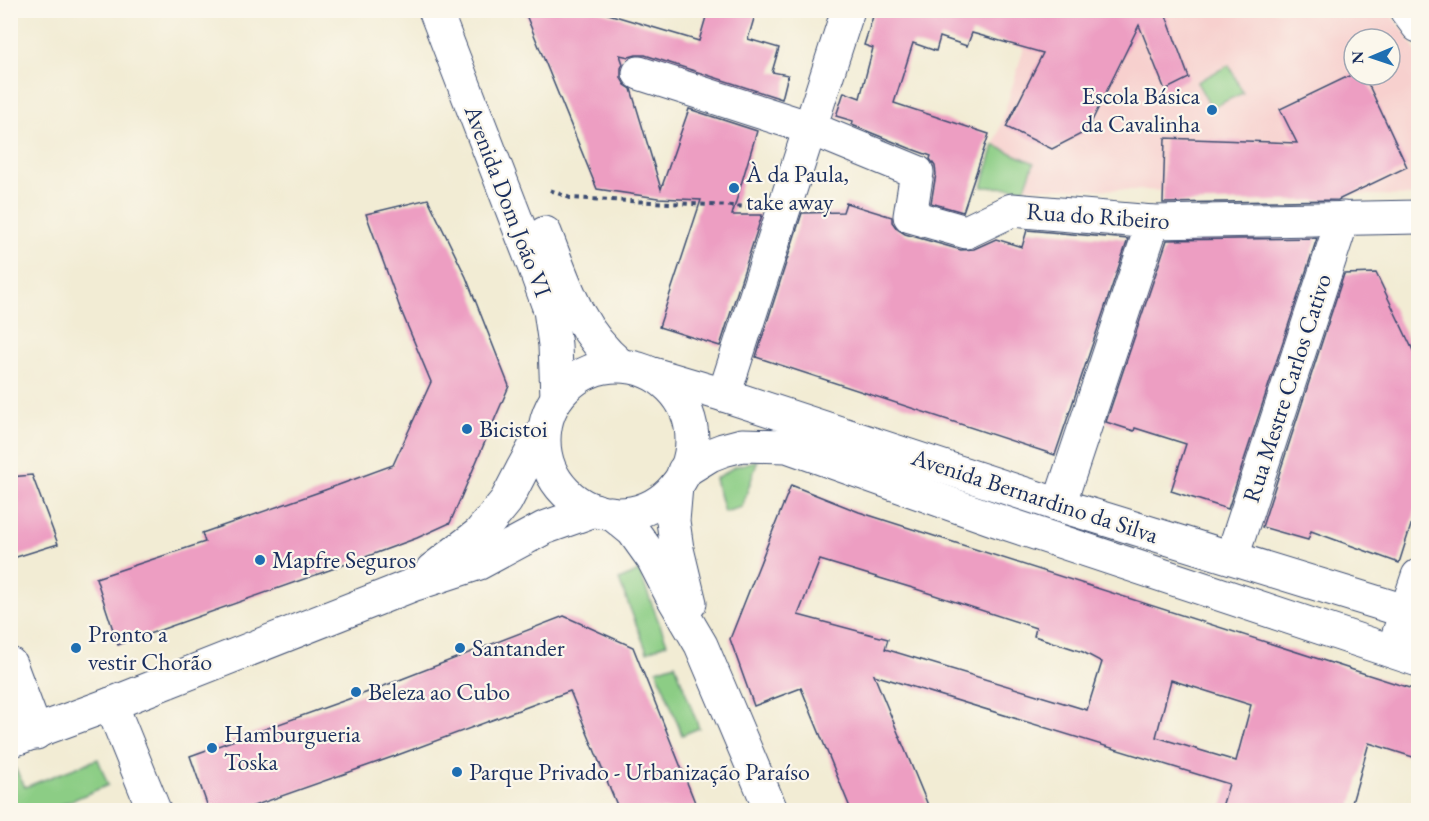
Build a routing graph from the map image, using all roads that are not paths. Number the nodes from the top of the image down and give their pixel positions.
1 (435, 10) edge
2 (455, 10) edge
3 (848, 10) edge
4 (1406, 10) edge
5 (1419, 26) edge
6 (639, 73) dead end
7 (810, 128) junction
8 (1419, 217) edge
9 (1342, 219) junction
10 (1153, 222) junction
11 (620, 365) junction
12 (653, 374) junction
13 (724, 395) junction
14 (557, 397) junction
15 (545, 429) junction
16 (680, 479) junction
17 (1059, 505) junction
18 (603, 512) junction
19 (1232, 557) junction
20 (1419, 576) edge
21 (415, 584) junction
22 (1412, 612) edge
23 (701, 645) junction
24 (1406, 656) edge
25 (10, 664) edge
26 (111, 704) junction
27 (23, 737) edge
28 (154, 810) edge
29 (771, 810) edge

1 - 14 main road, Avenida Dom João VI
2 - 11 main road, Avenida Dom João VI
3 - 7 main road
4 - 5 main road
6 - 7 main road
7 - 10 main road, Rua do Ribeiro
7 - 13 main road
8 - 9 main road, Rua do Ribeiro
9 - 10 main road, Rua do Ribeiro
9 - 19 main road, Rua Mestre Carlos Cativo
10 - 17 main road
11 - 12 main road
11 - 14 main road
12 - 13 main road, Avenida Bernardino da Silva
12 - 16 main road
13 - 17 main road, Avenida Bernardino da Silva
14 - 15 main road
15 - 18 main road
15 - 21 main road
16 - 18 main road
16 - 23 main road
16 - 24 main road, Avenida Bernardino da Silva
17 - 19 main road, Avenida Bernardino da Silva
18 - 21 main road
18 - 23 main road
19 - 22 main road, Avenida Bernardino da Silva
20 - 22 main road
21 - 26 main road
22 - 24 main road
23 - 29 main road
25 - 27 main road
26 - 27 main road
26 - 28 main road

